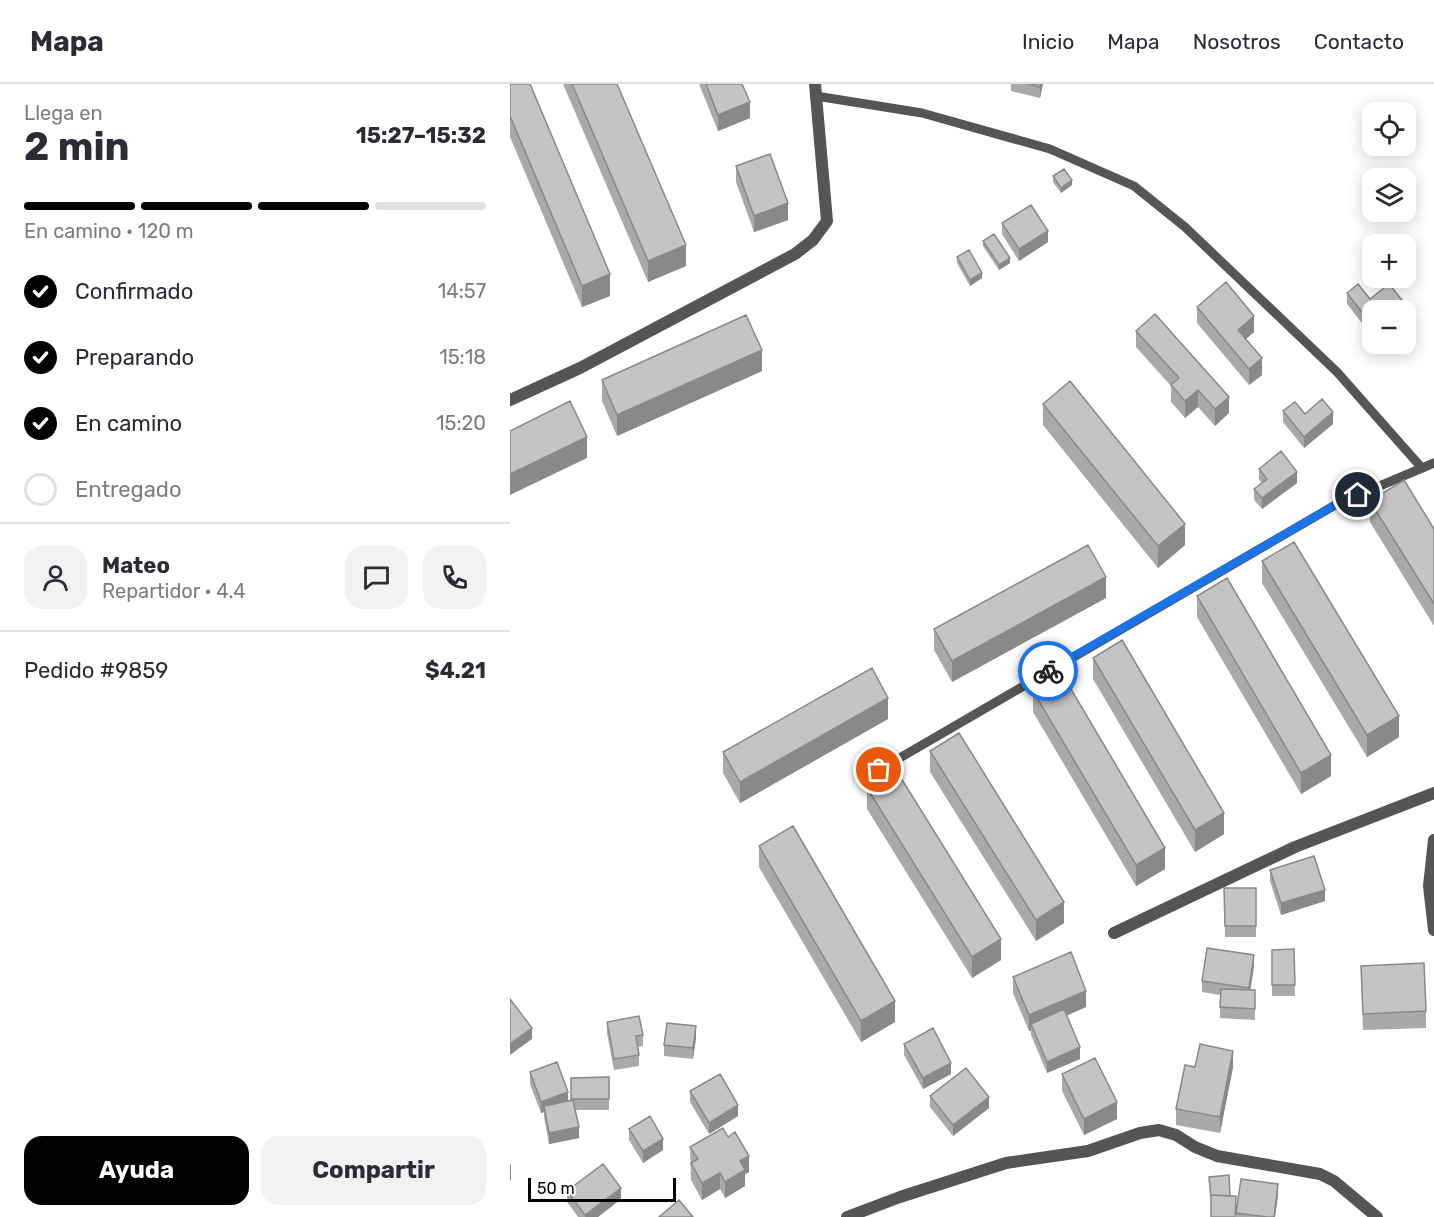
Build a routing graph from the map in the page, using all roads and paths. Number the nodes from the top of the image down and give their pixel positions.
1 (815, 90) edge
2 (510, 400) edge
3 (1434, 463) edge
4 (1421, 467) junction
5 (879, 770) dead end
6 (1434, 793) edge
7 (1434, 840) edge
8 (1434, 930) edge
9 (1114, 933) dead end
10 (847, 1217) edge
11 (1377, 1217) edge

1 - 2 street
1 - 4 lane
3 - 4 lane
4 - 5 lane
6 - 9 street
7 - 8 street
10 - 11 street

